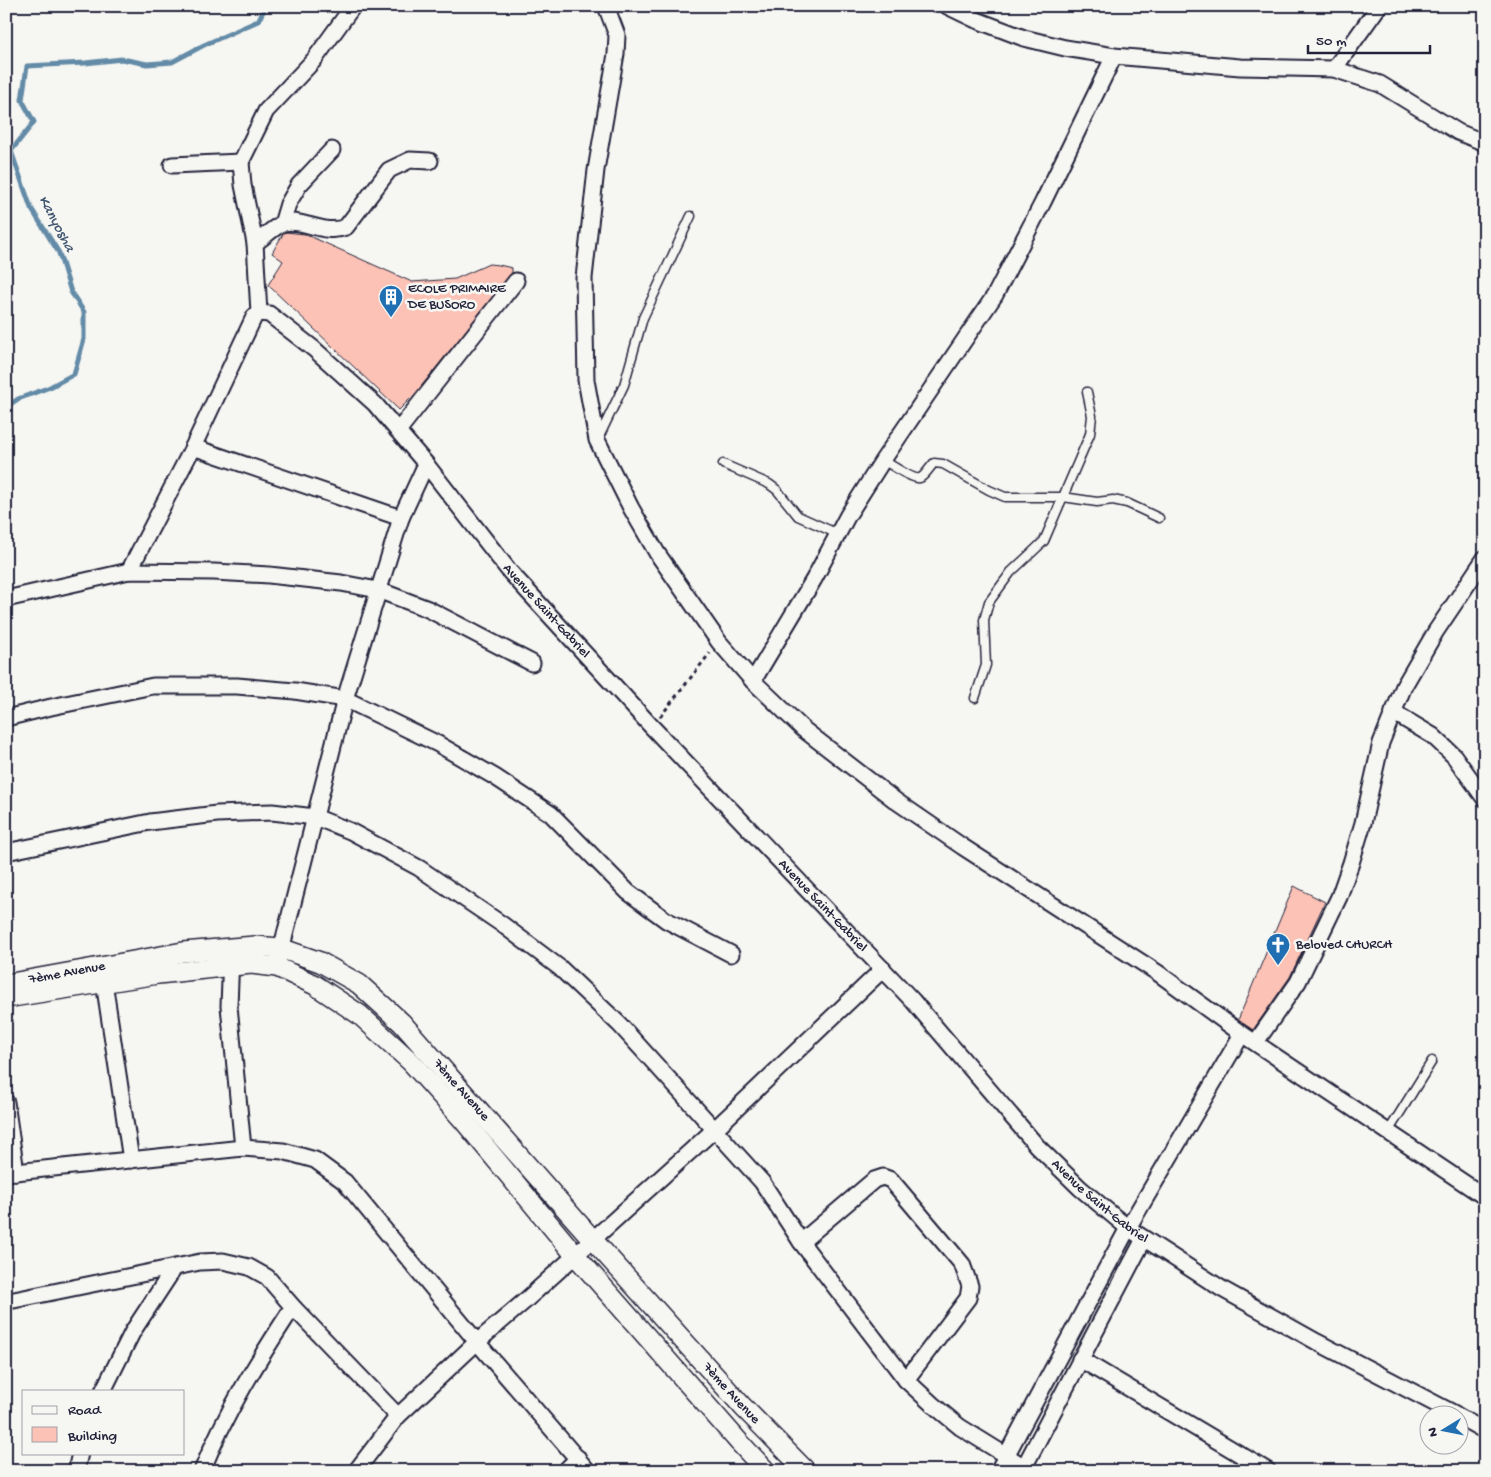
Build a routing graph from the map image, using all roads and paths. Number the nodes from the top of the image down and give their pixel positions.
1 (353, 6) edge
2 (606, 6) edge
3 (947, 6) edge
4 (1379, 6) edge
5 (1114, 56) junction
6 (1334, 69) junction
7 (1485, 143) edge
8 (332, 150) dead end
9 (430, 161) dead end
10 (241, 162) junction
11 (172, 165) dead end
12 (691, 216) dead end
13 (282, 224) junction
14 (255, 243) junction
15 (516, 281) dead end
16 (259, 313) junction
17 (1087, 392) dead end
18 (398, 431) junction
19 (597, 440) junction
20 (193, 447) junction
21 (883, 460) junction
22 (426, 464) junction
23 (723, 464) dead end
24 (1063, 497) junction
25 (402, 518) junction
26 (1160, 518) dead end
27 (838, 534) junction
28 (1485, 558) edge
29 (129, 571) junction
30 (378, 590) junction
31 (6, 599) edge
32 (719, 642) junction
33 (532, 663) dead end
34 (754, 681) junction
35 (975, 698) dead end
36 (345, 699) junction
37 (1393, 712) junction
38 (6, 718) edge
39 (652, 727) junction
40 (1485, 799) edge
41 (315, 817) junction
42 (6, 852) edge
43 (280, 948) junction
44 (730, 954) dead end
45 (231, 956) junction
46 (278, 966) junction
47 (883, 969) junction
48 (104, 982) junction
49 (6, 984) edge
50 (6, 998) edge
51 (1242, 1034) junction
52 (1256, 1042) junction
53 (1432, 1061) dead end
54 (6, 1102) edge
55 (714, 1129) junction
56 (1388, 1132) junction
57 (243, 1148) junction
58 (132, 1160) junction
59 (11, 1172) edge
60 (1485, 1197) edge
61 (1128, 1228) junction
62 (1144, 1239) junction
63 (592, 1240) junction
64 (801, 1242) junction
65 (576, 1255) junction
66 (175, 1267) junction
67 (14, 1300) dead end
68 (294, 1307) junction
69 (477, 1342) junction
70 (1080, 1359) junction
71 (906, 1380) junction
72 (103, 1390) edge
73 (1436, 1404) edge
74 (398, 1416) junction
75 (1468, 1421) edge
76 (1485, 1430) edge
77 (80, 1454) edge
78 (1006, 1456) junction
79 (578, 1458) junction
80 (1025, 1469) edge
81 (76, 1471) edge
82 (202, 1471) edge
83 (356, 1471) edge
84 (565, 1471) edge
85 (588, 1471) edge
86 (766, 1471) edge
87 (806, 1471) edge
88 (998, 1471) edge
89 (1268, 1471) edge

1 - 10 street
2 - 19 street
3 - 5 street
4 - 6 street
5 - 6 street
5 - 21 street
6 - 7 street
8 - 13 street
9 - 13 street
10 - 11 street
10 - 14 street
12 - 19 lane
13 - 14 street
14 - 16 street
15 - 18 street
16 - 18 street, Avenue Saint-Gabriel
16 - 20 street
17 - 24 lane
18 - 22 street, Avenue Saint-Gabriel
19 - 32 street
20 - 25 street
20 - 29 street
21 - 24 lane
21 - 27 street
22 - 25 street
22 - 39 street, Avenue Saint-Gabriel
23 - 27 lane
24 - 26 lane
24 - 35 lane
25 - 30 street
27 - 34 street
28 - 37 street
29 - 30 street
29 - 31 street
30 - 33 street
30 - 36 street
32 - 34 street
32 - 39 path
34 - 51 street
36 - 38 street
36 - 41 street
36 - 44 street
37 - 40 street
37 - 52 street
39 - 47 street, Avenue Saint-Gabriel
41 - 42 street
41 - 43 street
41 - 55 street
43 - 45 street, 7ème Avenue
43 - 46 street
43 - 63 street, 7ème Avenue
45 - 46 street, 7ème Avenue
45 - 48 street, 7ème Avenue
45 - 49 street, 7ème Avenue
45 - 57 street
46 - 65 street, 7ème Avenue
47 - 55 street
47 - 61 street, Avenue Saint-Gabriel
48 - 50 street, 7ème Avenue
48 - 58 street
51 - 52 street
51 - 61 street
52 - 56 street
53 - 56 lane
54 - 59 street
55 - 63 street
55 - 64 street
56 - 60 street
57 - 58 street
57 - 69 street
58 - 59 street
61 - 62 street, Avenue Saint-Gabriel
61 - 78 street
62 - 70 street
62 - 73 street, Avenue Saint-Gabriel
63 - 65 street
63 - 87 street, 7ème Avenue
64 - 71 street
64 - 71 street
65 - 69 street
65 - 86 street, 7ème Avenue
66 - 67 street
66 - 68 street
66 - 72 street
68 - 74 street
68 - 82 street
69 - 74 street
69 - 79 street
70 - 80 street
70 - 89 street
71 - 78 street
74 - 83 street
75 - 76 street
77 - 81 street
78 - 80 street
78 - 88 street
79 - 84 street
79 - 85 street

